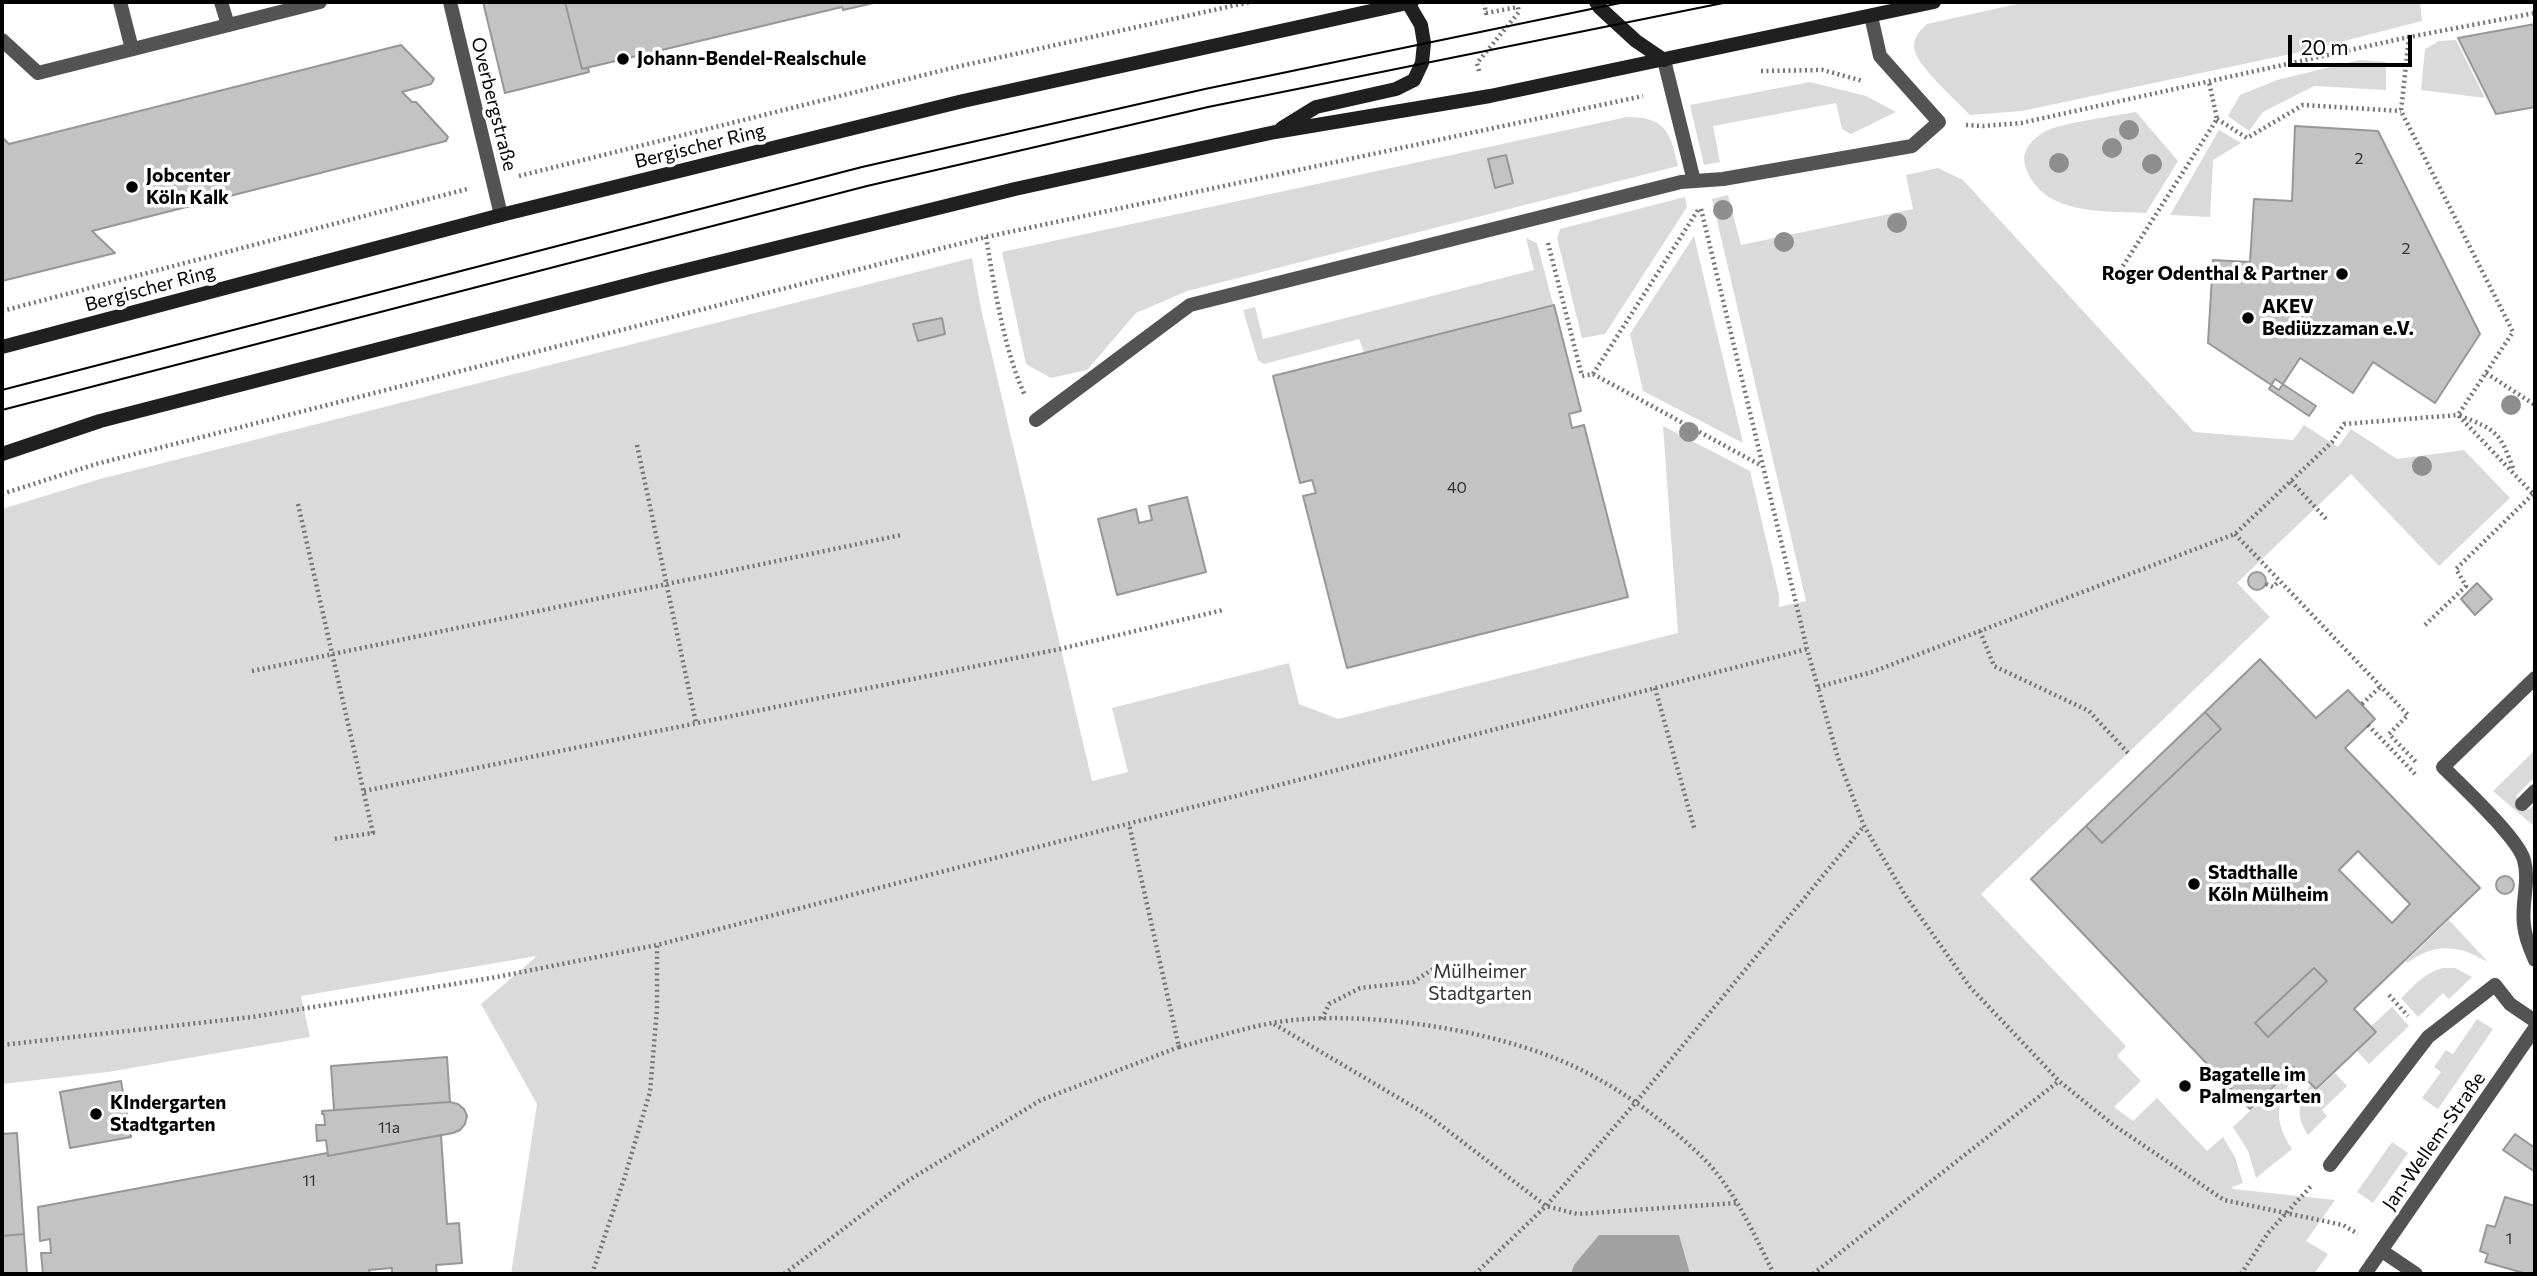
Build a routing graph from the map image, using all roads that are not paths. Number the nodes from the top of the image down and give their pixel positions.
1 (120, 2) edge
2 (221, 2) edge
3 (320, 2) edge
4 (450, 2) edge
5 (1410, 2) edge
6 (1596, 2) edge
7 (1934, 2) edge
8 (1871, 16) junction
9 (228, 25) junction
10 (2, 40) edge
11 (132, 49) junction
12 (1664, 60) junction
13 (1275, 132) junction
14 (1694, 181) junction
15 (501, 215) junction
16 (2, 347) edge
17 (1036, 421) road end
18 (2, 454) edge
19 (2535, 678) edge
20 (2535, 791) edge
21 (2522, 804) dead end
22 (2535, 960) edge
23 (2535, 1021) edge
24 (2535, 1028) edge
25 (2330, 1165) road end
26 (2382, 1251) junction
27 (2365, 1274) edge
28 (2416, 1274) edge

1 - 11 street
2 - 9 street
3 - 9 street
4 - 15 street, Overbergstraße
5 - 13 main road
5 - 15 main road, Bergischer Ring
6 - 12 main road
7 - 8 main road
8 - 12 main road
8 - 14 street
9 - 11 street
10 - 11 street
12 - 13 main road
12 - 14 street
13 - 18 main road
14 - 17 street
15 - 16 main road, Bergischer Ring
19 - 22 street
20 - 21 street
23 - 25 street
24 - 26 street, Jan-Wellem-Straße
26 - 27 street, Jan-Wellem-Straße
26 - 28 street

